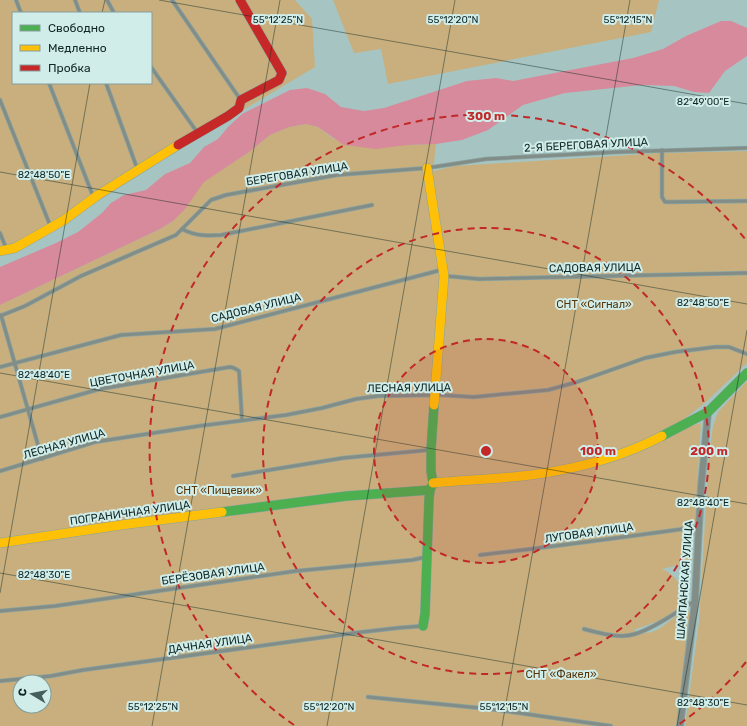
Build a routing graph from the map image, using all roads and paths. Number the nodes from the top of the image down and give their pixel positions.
1 (16, 0) edge
2 (75, 0) edge
3 (107, 0) edge
4 (172, 0) edge
5 (240, 0) edge
6 (21, 12) edge
7 (80, 12) edge
8 (113, 12) edge
9 (152, 68) edge
10 (49, 84) edge
11 (106, 84) edge
12 (0, 100) edge
13 (241, 100) junction
14 (198, 133) junction
15 (747, 148) edge
16 (662, 150) junction
17 (427, 168) junction
18 (138, 170) junction
19 (94, 198) junction
20 (747, 201) edge
21 (372, 205) dead end
22 (51, 227) junction
23 (182, 228) junction
24 (0, 233) edge
25 (3, 250) edge
26 (444, 273) junction
27 (747, 273) edge
28 (0, 316) edge
29 (747, 354) edge
30 (15, 363) junction
31 (0, 367) edge
32 (747, 372) edge
33 (435, 396) junction
34 (28, 410) junction
35 (708, 412) junction
36 (0, 417) edge
37 (242, 420) junction
38 (431, 450) junction
39 (42, 460) junction
40 (0, 471) edge
41 (233, 476) dead end
42 (432, 487) junction
43 (700, 527) junction
44 (0, 543) edge
45 (480, 555) dead end
46 (428, 556) junction
47 (695, 601) junction
48 (0, 611) edge
49 (423, 626) joint
50 (584, 629) dead end
51 (0, 681) edge
52 (368, 697) dead end
53 (611, 726) edge
54 (680, 726) edge

1 - 6 lane
2 - 7 lane
3 - 8 lane
4 - 13 lane
5 - 13 street
9 - 14 lane
10 - 19 lane
11 - 18 lane
12 - 22 lane
13 - 14 street
14 - 18 street
15 - 16 lane, 2-Я БЕРЕГОВАЯ УЛИЦА
16 - 17 lane, 2-Я БЕРЕГОВАЯ УЛИЦА
16 - 20 lane
17 - 23 lane, БЕРЕГОВАЯ УЛИЦА
17 - 26 street
18 - 19 street
19 - 22 street
21 - 23 lane
22 - 25 street
23 - 28 lane, БЕРЕГОВАЯ УЛИЦА
24 - 25 lane
26 - 27 lane, САДОВАЯ УЛИЦА
26 - 30 lane, САДОВАЯ УЛИЦА
26 - 33 street
28 - 30 lane
29 - 33 lane, ЛЕСНАЯ УЛИЦА
30 - 31 lane, САДОВАЯ УЛИЦА
30 - 34 lane
32 - 35 street, ПОГРАНИЧНАЯ УЛИЦА
33 - 37 lane, ЛЕСНАЯ УЛИЦА
33 - 38 street
34 - 36 lane, ЦВЕТОЧНАЯ УЛИЦА
34 - 37 lane, ЦВЕТОЧНАЯ УЛИЦА
34 - 39 lane
35 - 42 street, ПОГРАНИЧНАЯ УЛИЦА
35 - 43 street, ШАМПАНСКАЯ УЛИЦА
37 - 39 lane, ЛЕСНАЯ УЛИЦА
38 - 41 lane
38 - 42 street
39 - 40 lane, ЛЕСНАЯ УЛИЦА
42 - 44 street, ПОГРАНИЧНАЯ УЛИЦА
42 - 46 street
43 - 45 lane, ЛУГОВАЯ УЛИЦА
43 - 47 street, ШАМПАНСКАЯ УЛИЦА
46 - 48 lane, БЕРЁЗОВАЯ УЛИЦА
46 - 49 street
47 - 50 lane
47 - 54 street, ШАМПАНСКАЯ УЛИЦА
49 - 51 lane, ДАЧНАЯ УЛИЦА
52 - 53 lane

